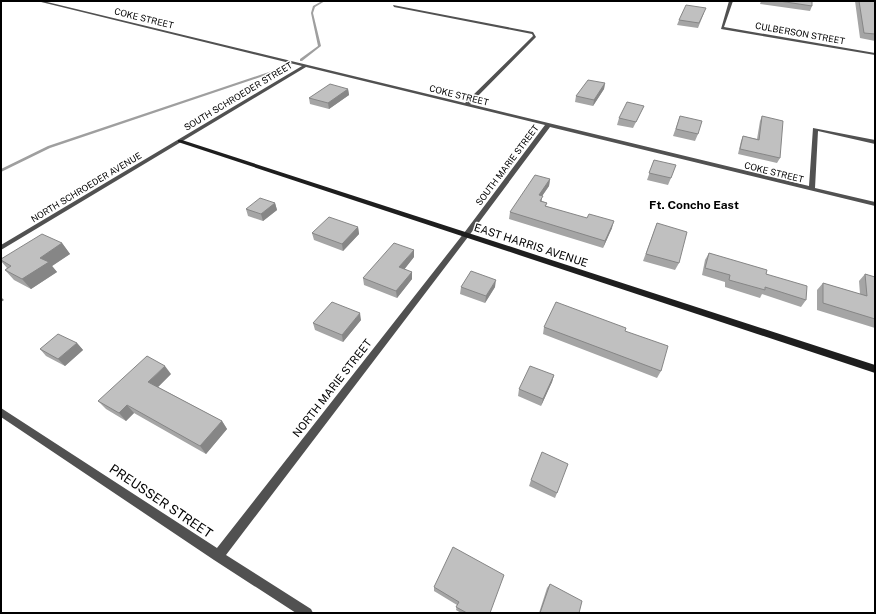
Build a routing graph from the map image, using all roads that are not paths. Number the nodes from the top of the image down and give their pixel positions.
1 (39, 1) edge
2 (57, 1) edge
3 (731, 1) edge
4 (49, 4) junction
5 (394, 6) dead end
6 (875, 54) edge
7 (305, 66) junction
8 (466, 105) junction
9 (548, 125) junction
10 (180, 141) junction
11 (875, 142) edge
12 (812, 189) junction
13 (875, 204) edge
14 (466, 235) junction
15 (1, 248) edge
16 (875, 369) edge
17 (1, 412) edge
18 (218, 556) junction
19 (307, 613) edge

1 - 4 street, COKE STREET
2 - 4 street
3 - 6 street, CULBERSON STREET
4 - 7 street, COKE STREET
5 - 8 street
7 - 8 street, COKE STREET
7 - 10 street, SOUTH SCHROEDER STREET
8 - 9 street, COKE STREET
9 - 12 street, COKE STREET
9 - 14 street, SOUTH MARIE STREET
10 - 14 street, EAST HARRIS AVENUE
10 - 15 street, NORTH SCHROEDER AVENUE
11 - 12 street
12 - 13 street, COKE STREET
14 - 16 street, EAST HARRIS AVENUE
14 - 18 street, NORTH MARIE STREET
17 - 18 street, PREUSSER STREET
18 - 19 street, PREUSSER STREET

